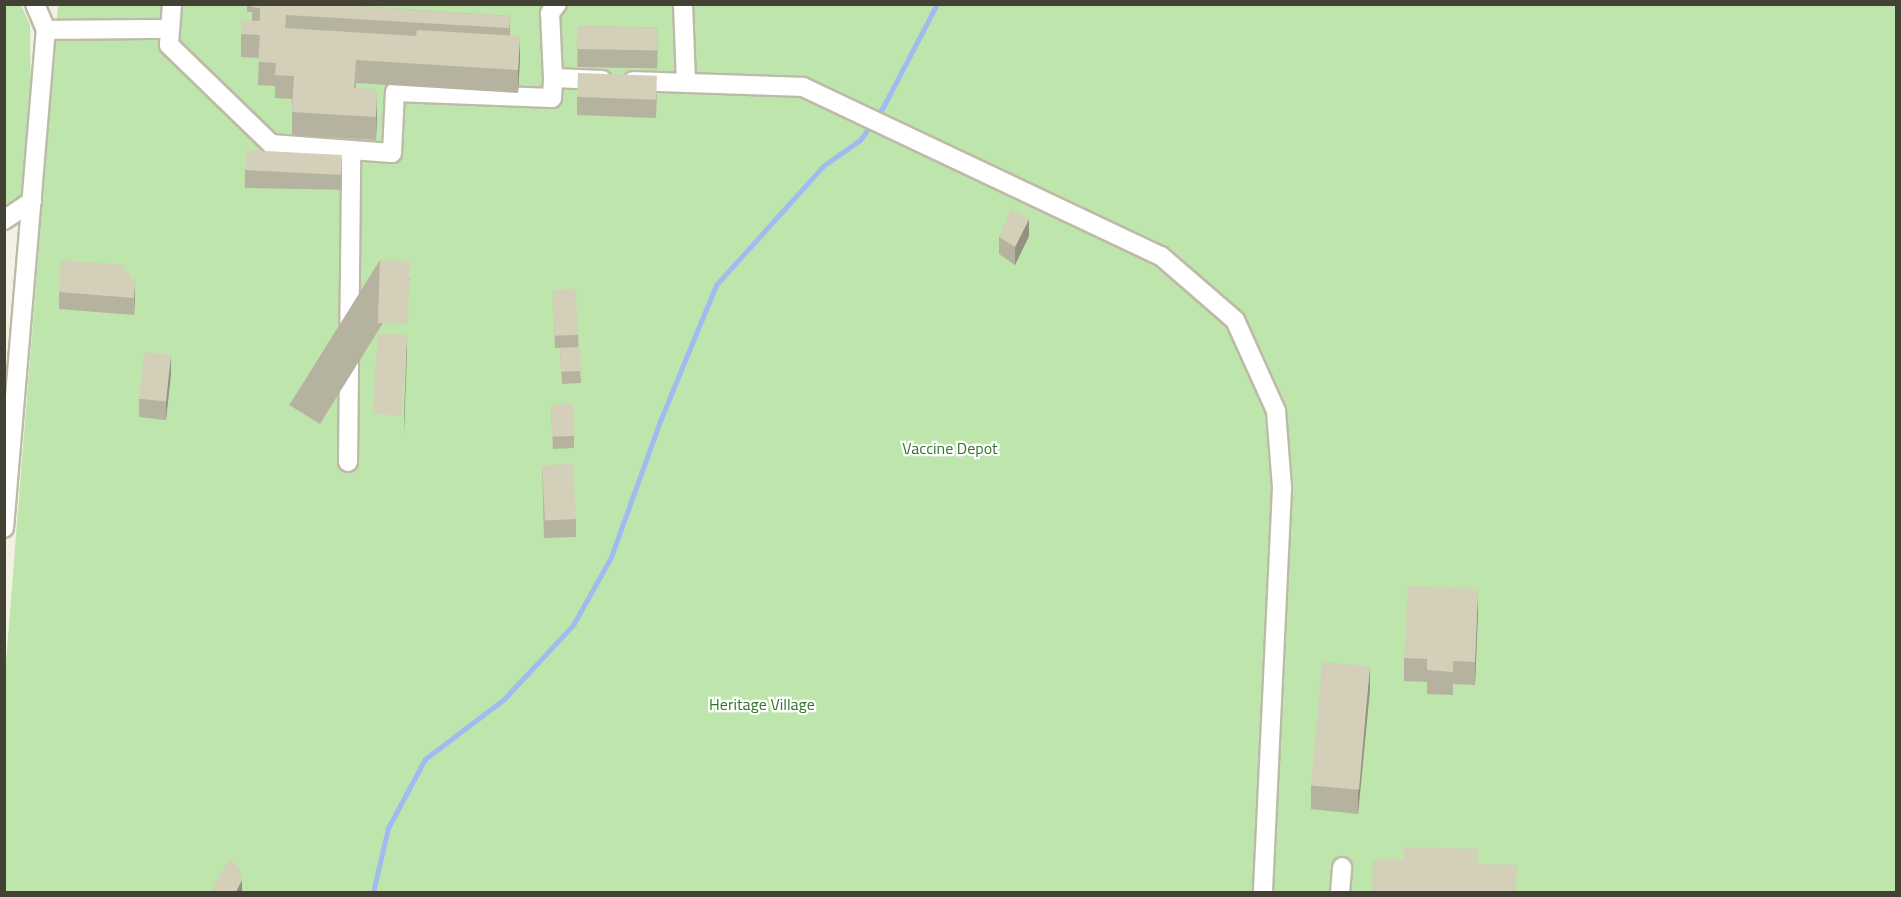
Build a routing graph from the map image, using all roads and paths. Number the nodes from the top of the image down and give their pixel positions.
1 (35, 4) edge
2 (172, 4) edge
3 (557, 4) edge
4 (683, 4) edge
5 (46, 30) junction
6 (169, 30) junction
7 (553, 78) junction
8 (686, 82) junction
9 (351, 150) junction
10 (32, 201) junction
11 (4, 220) edge
12 (9, 421) edge
13 (348, 462) dead end
14 (7, 482) edge
15 (4, 528) edge
16 (1342, 867) dead end
17 (1263, 892) edge
18 (1340, 892) edge

1 - 5 street
2 - 6 street
3 - 7 street
4 - 8 street
5 - 6 street
5 - 10 street
6 - 9 street
7 - 8 street
7 - 9 street
8 - 17 street
9 - 13 street
10 - 11 street
10 - 12 street
12 - 14 street
14 - 15 street
16 - 18 street

